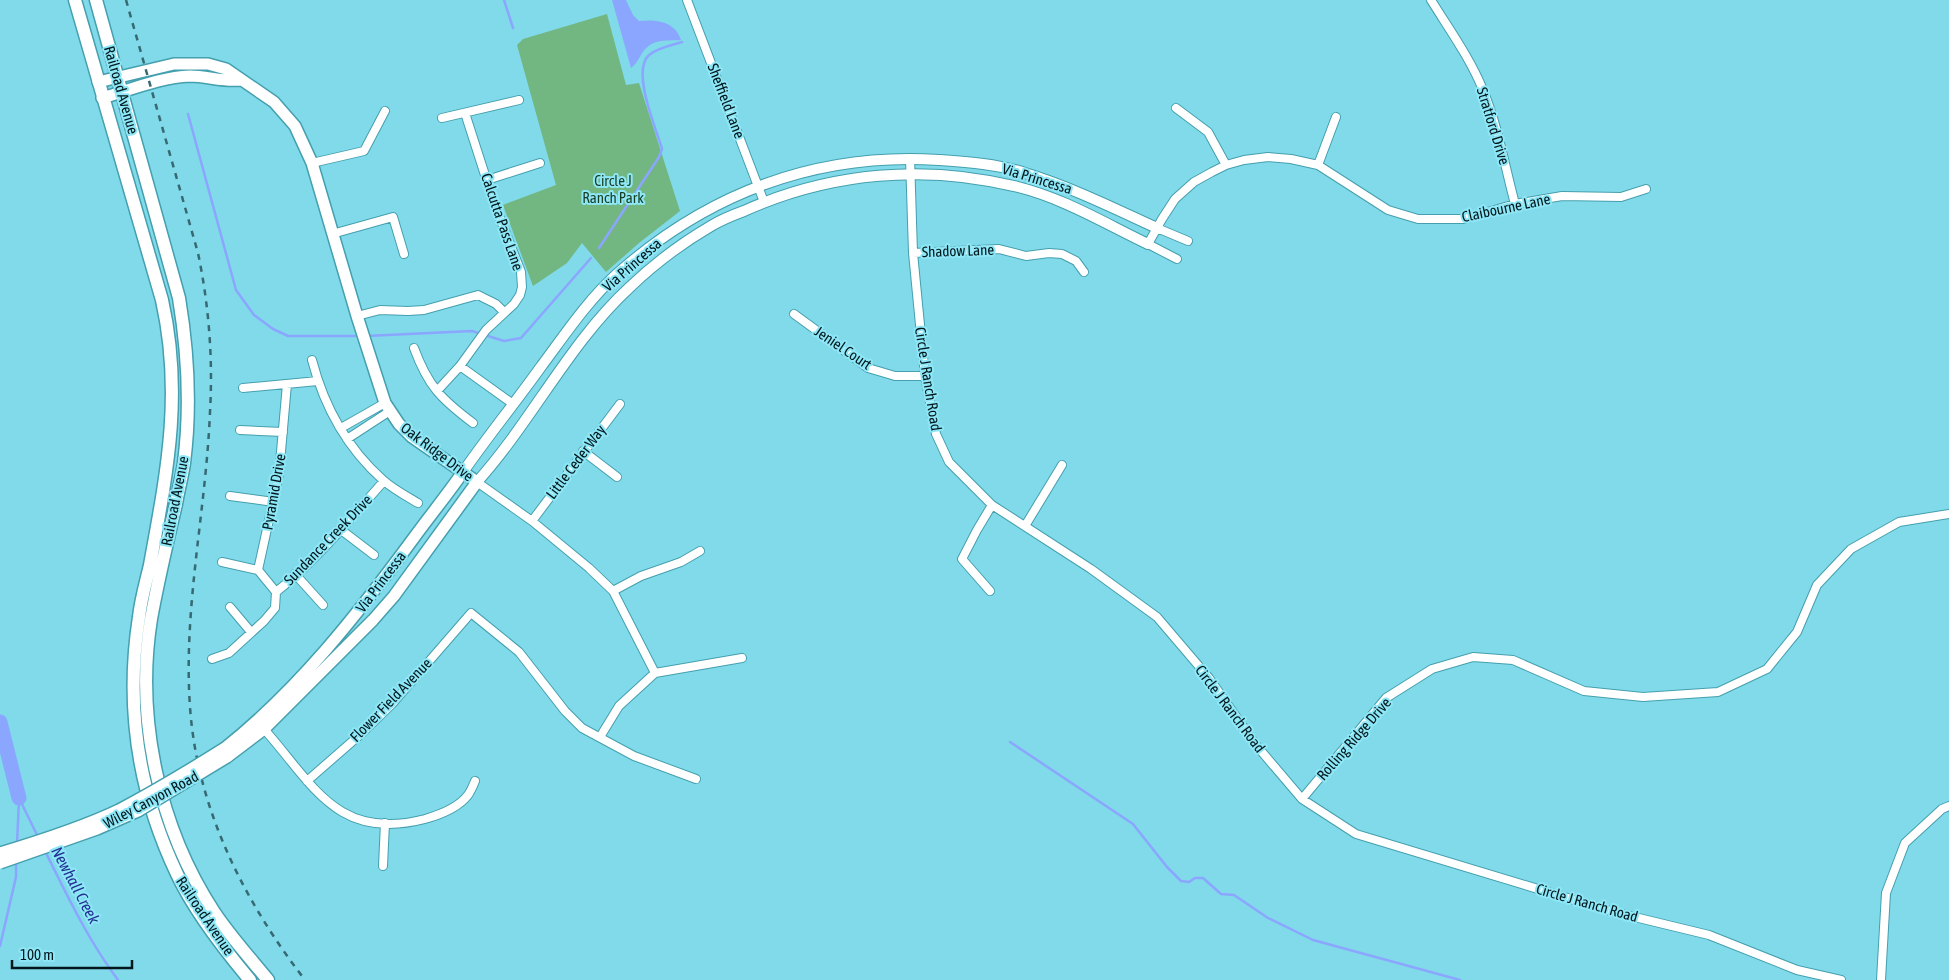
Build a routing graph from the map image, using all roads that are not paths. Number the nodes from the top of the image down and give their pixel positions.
1 (75, 0) edge
2 (96, 0) edge
3 (687, 0) edge
4 (1431, 0) edge
5 (118, 78) junction
6 (240, 80) junction
7 (98, 82) junction
8 (122, 92) junction
9 (102, 98) junction
10 (519, 100) dead end
11 (1176, 108) dead end
12 (385, 111) dead end
13 (466, 113) junction
14 (1336, 117) dead end
15 (442, 118) dead end
16 (910, 158) junction
17 (540, 163) dead end
18 (312, 164) junction
19 (1318, 165) junction
20 (1226, 166) junction
21 (910, 174) junction
22 (487, 180) junction
23 (758, 186) junction
24 (1646, 189) dead end
25 (764, 202) junction
26 (1515, 204) junction
27 (1156, 228) junction
28 (332, 234) junction
29 (1188, 241) dead end
30 (1148, 244) junction
31 (913, 253) junction
32 (404, 254) dead end
33 (1177, 259) dead end
34 (1084, 272) dead end
35 (504, 312) junction
36 (794, 314) dead end
37 (357, 316) junction
38 (414, 348) dead end
39 (312, 360) dead end
40 (460, 366) junction
41 (925, 376) junction
42 (318, 381) junction
43 (287, 384) junction
44 (243, 388) dead end
45 (437, 391) junction
46 (513, 404) junction
47 (620, 404) dead end
48 (388, 407) junction
49 (473, 423) dead end
50 (341, 428) junction
51 (240, 430) dead end
52 (284, 432) junction
53 (346, 439) junction
54 (583, 451) junction
55 (1062, 465) dead end
56 (462, 472) junction
57 (617, 477) dead end
58 (384, 481) junction
59 (477, 482) junction
60 (230, 496) dead end
61 (274, 502) junction
62 (418, 503) dead end
63 (992, 505) junction
64 (1949, 514) edge
65 (532, 521) junction
66 (1025, 526) junction
67 (340, 529) junction
68 (700, 551) dead end
69 (374, 555) dead end
70 (222, 562) dead end
71 (258, 570) junction
72 (295, 574) junction
73 (613, 591) junction
74 (990, 591) dead end
75 (276, 592) junction
76 (323, 605) dead end
77 (230, 607) dead end
78 (251, 632) junction
79 (742, 658) dead end
80 (212, 659) dead end
81 (655, 673) junction
82 (259, 727) junction
83 (600, 737) junction
84 (226, 753) junction
85 (696, 779) dead end
86 (475, 781) dead end
87 (306, 782) junction
88 (1302, 800) junction
89 (1949, 806) edge
90 (385, 823) junction
91 (0, 853) edge
92 (0, 863) edge
93 (383, 866) dead end
94 (250, 980) edge
95 (268, 980) edge
96 (1841, 980) edge
97 (1881, 980) edge

1 - 7 main road, Railroad Avenue
2 - 5 main road, Railroad Avenue
3 - 23 street, Sheffield Lane
4 - 26 street, Stratford Drive
5 - 6 main road, Oak Ridge Drive
5 - 7 main road, Oak Ridge Drive
5 - 8 main road, Railroad Avenue
6 - 8 main road
6 - 18 main road, Oak Ridge Drive
7 - 9 main road, Railroad Avenue
8 - 9 main road
8 - 95 main road, Railroad Avenue
9 - 94 main road, Railroad Avenue
10 - 13 street
11 - 20 street
12 - 18 street
13 - 15 street
13 - 22 street, Calcutta Pass Lane
14 - 19 street
16 - 21 street, Circle J Ranch Road
16 - 23 street, Via Princessa
16 - 27 street, Via Princessa
17 - 22 street
18 - 28 main road, Oak Ridge Drive
19 - 20 street, Claibourne Lane
19 - 26 street, Claibourne Lane
20 - 27 street, Claibourne Lane
21 - 25 street, Via Princessa
21 - 30 street, Via Princessa
21 - 31 street, Circle J Ranch Road
22 - 35 street, Calcutta Pass Lane
23 - 25 street, Sheffield Lane
23 - 46 street, Via Princessa
24 - 26 street, Claibourne Lane
25 - 59 street, Via Princessa
27 - 29 street, Via Princessa
27 - 30 street, Claibourne Lane
28 - 32 street
28 - 37 main road, Oak Ridge Drive
30 - 33 street, Via Princessa
31 - 34 street, Shadow Lane
31 - 41 street, Circle J Ranch Road
35 - 37 street
35 - 40 street, Calcutta Pass Lane
36 - 41 street, Jeniel Court
37 - 48 main road, Oak Ridge Drive
38 - 45 street
39 - 42 street
40 - 45 street, Calcutta Pass Lane
40 - 46 street
41 - 63 street, Circle J Ranch Road
42 - 43 street
42 - 50 street
43 - 44 street
43 - 52 street, Pyramid Drive
45 - 49 street
46 - 56 street, Via Princessa
47 - 54 street, Little Ceder Way
48 - 50 street
48 - 53 street
48 - 56 main road, Oak Ridge Drive
50 - 53 street
51 - 52 street
52 - 61 street, Pyramid Drive
53 - 58 street
54 - 57 street
54 - 65 street, Little Ceder Way
55 - 66 street
56 - 59 main road, Oak Ridge Drive
56 - 82 main road, Via Princessa
58 - 62 street
58 - 67 street, Sundance Creek Drive
59 - 65 street, Oak Ridge Drive
59 - 82 main road, Via Princessa
60 - 61 street
61 - 71 street, Pyramid Drive
63 - 66 street, Circle J Ranch Road
63 - 74 street
64 - 88 street, Rolling Ridge Drive
65 - 73 street, Oak Ridge Drive
66 - 88 street, Circle J Ranch Road
67 - 69 street
67 - 72 street, Sundance Creek Drive
68 - 73 street
70 - 71 street
71 - 75 street
72 - 75 street, Sundance Creek Drive
72 - 76 street
73 - 81 street, Oak Ridge Drive
75 - 78 street, Sundance Creek Drive
77 - 78 street
78 - 80 street, Sundance Creek Drive
79 - 81 street
81 - 83 street
82 - 84 main road, Wiley Canyon Road
82 - 87 street
83 - 85 street
83 - 87 street, Flower Field Avenue
84 - 91 main road, Wiley Canyon Road, bridge
84 - 92 main road, Wiley Canyon Road, bridge
86 - 90 street
87 - 90 street
88 - 96 street, Circle J Ranch Road
89 - 97 street
90 - 93 street

